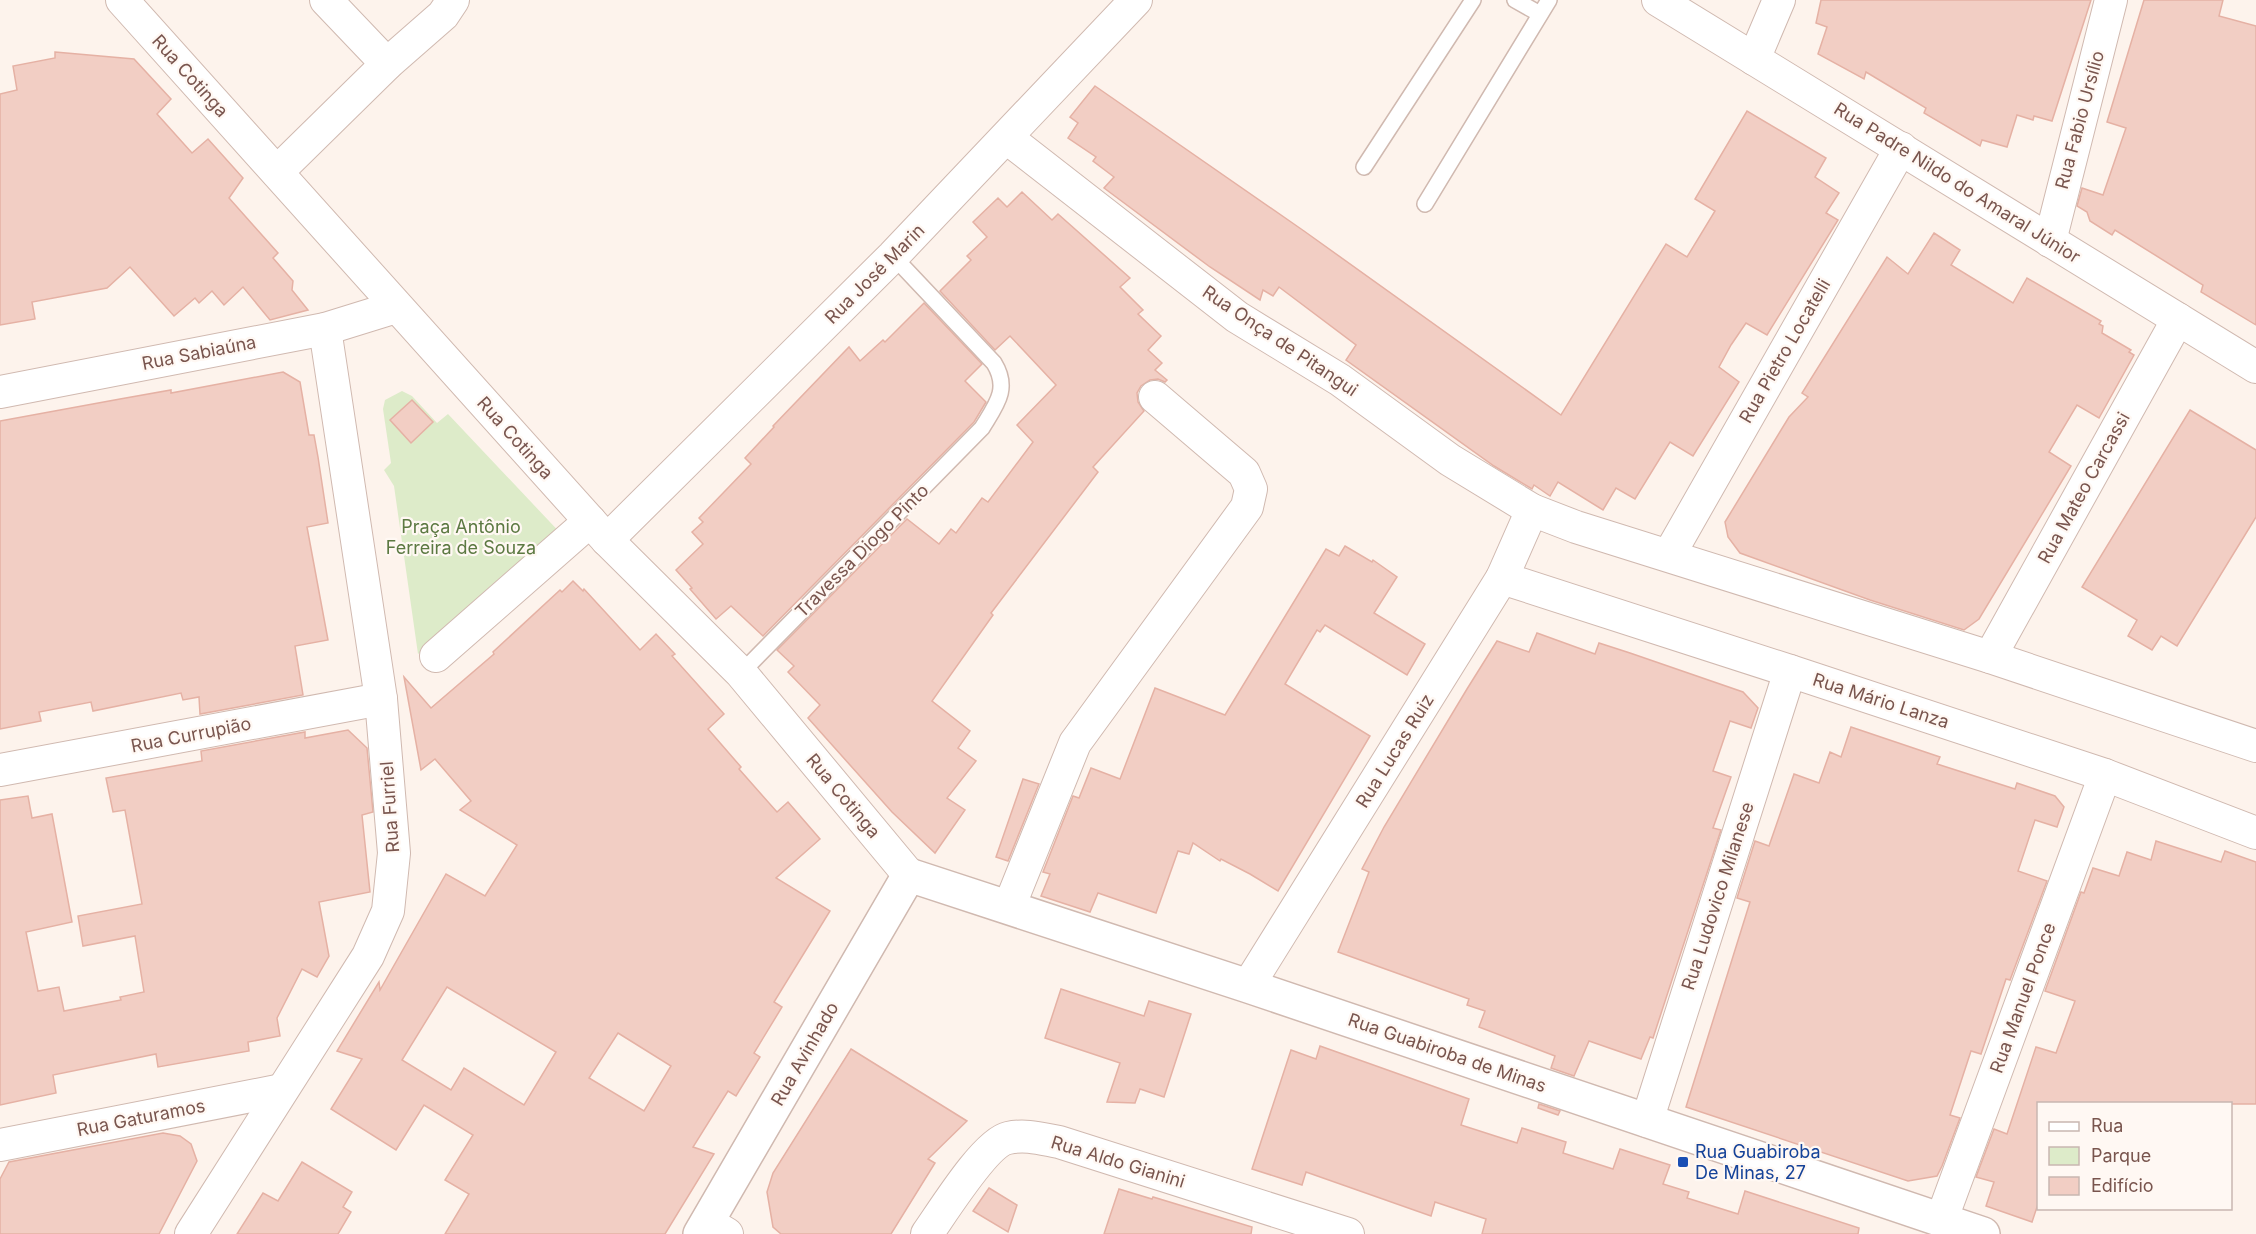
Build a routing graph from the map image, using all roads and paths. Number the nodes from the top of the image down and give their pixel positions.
1 (122, 0) edge
2 (326, 0) edge
3 (453, 0) edge
4 (1136, 0) edge
5 (1473, 0) edge
6 (1515, 0) edge
7 (1549, 0) edge
8 (1658, 0) edge
9 (1779, 0) edge
10 (2111, 0) edge
11 (1540, 14) junction
12 (1754, 59) junction
13 (387, 64) junction
14 (1007, 138) junction
15 (1901, 147) junction
16 (1364, 167) dead end
17 (277, 172) junction
18 (1425, 204) dead end
19 (2050, 241) junction
20 (893, 256) junction
21 (396, 307) junction
22 (2178, 319) junction
23 (325, 329) junction
24 (2256, 367) edge
25 (0, 392) edge
26 (1155, 397) dead end
27 (1532, 510) junction
28 (598, 530) junction
29 (1669, 555) junction
30 (1502, 578) junction
31 (436, 656) dead end
32 (1990, 657) junction
33 (1790, 671) junction
34 (741, 673) junction
35 (381, 699) junction
36 (2256, 746) edge
37 (0, 770) edge
38 (2105, 775) junction
39 (2256, 833) edge
40 (909, 875) junction
41 (1009, 907) junction
42 (1248, 986) junction
43 (282, 1090) junction
44 (1647, 1121) junction
45 (0, 1145) edge
46 (1941, 1221) junction
47 (711, 1230) edge
48 (191, 1234) edge
49 (927, 1234) edge
50 (1348, 1234) edge
51 (1983, 1234) edge

1 - 17 street, Rua Cotinga
2 - 13 street
3 - 13 street
4 - 14 street, Rua José Marin
5 - 16 lane
6 - 11 lane
7 - 11 lane
8 - 12 street, Rua Padre Nildo do Amaral Júnior
9 - 12 street
10 - 19 street, Rua Fabio Ursílio
11 - 18 lane
12 - 15 street, Rua Padre Nildo do Amaral Júnior
13 - 17 street
14 - 20 street, Rua José Marin
14 - 27 street, Rua Onça de Pitangui
15 - 19 street, Rua Padre Nildo do Amaral Júnior
15 - 29 street, Rua Pietro Locatelli
17 - 21 street, Rua Cotinga
19 - 22 street, Rua Padre Nildo do Amaral Júnior
20 - 28 street, Rua José Marin
20 - 34 lane, Travessa Diogo Pinto
21 - 23 street, Rua Sabiaúna
21 - 28 street, Rua Cotinga
22 - 24 street, Rua Padre Nildo do Amaral Júnior
22 - 32 street, Rua Mateo Carcassi
23 - 25 street, Rua Sabiaúna
23 - 35 street, Rua Furriel
26 - 41 street
27 - 29 street
27 - 30 street, Rua Lucas Ruiz
28 - 31 street, Rua José Marin
28 - 34 street, Rua Cotinga
29 - 32 street
30 - 33 street, Rua Mário Lanza
30 - 42 street, Rua Lucas Ruiz
32 - 36 street
33 - 38 street, Rua Mário Lanza
33 - 44 street, Rua Ludovico Milanese
34 - 40 street, Rua Cotinga
35 - 37 street, Rua Currupião
35 - 43 street, Rua Furriel
38 - 39 street, Rua Mário Lanza
38 - 46 street, Rua Manuel Ponce
40 - 41 street, Rua Guabiroba de Minas
40 - 47 street, Rua Avinhado
41 - 42 street, Rua Guabiroba de Minas
42 - 44 street, Rua Guabiroba de Minas
43 - 45 street, Rua Gaturamos
43 - 48 street, Rua Furriel
44 - 46 street, Rua Guabiroba de Minas
46 - 51 street, Rua Guabiroba de Minas
49 - 50 street, Rua Aldo Gianini

